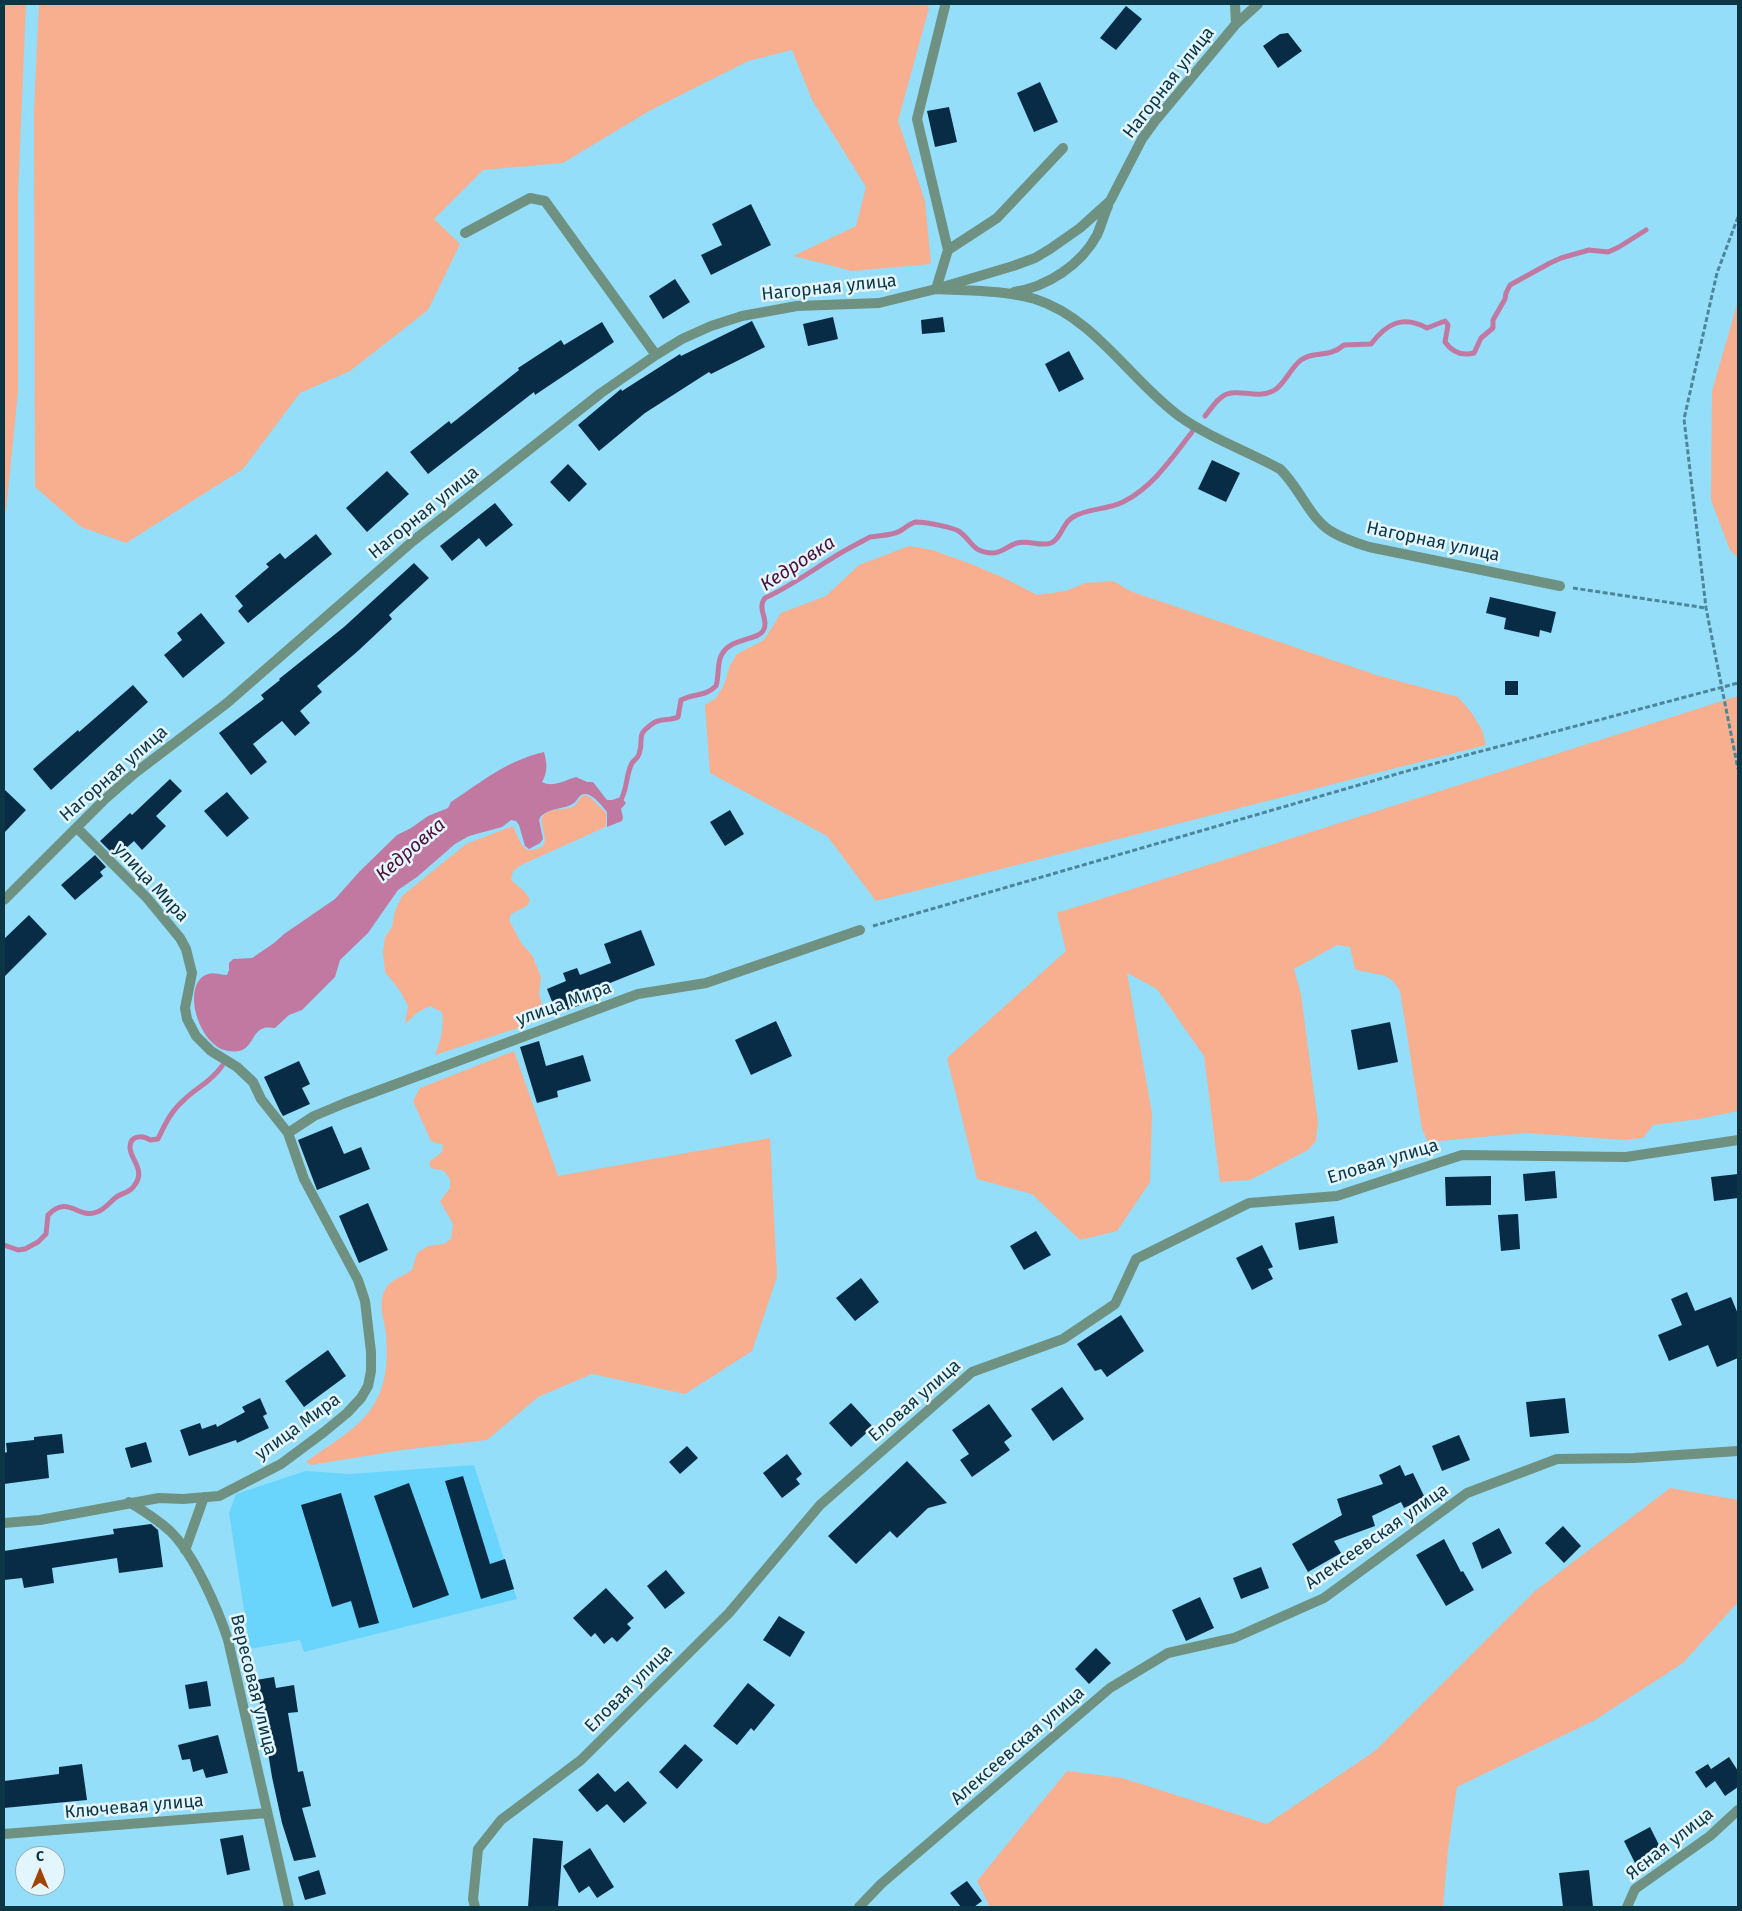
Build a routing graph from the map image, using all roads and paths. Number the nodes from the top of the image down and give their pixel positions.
1 (1235, 4) edge
2 (1258, 4) edge
3 (945, 6) dead end
4 (1236, 24) junction
5 (1063, 148) dead end
6 (1110, 202) junction
7 (1738, 217) edge
8 (465, 233) dead end
9 (948, 250) junction
10 (936, 289) junction
11 (1005, 294) junction
12 (656, 355) junction
13 (1560, 586) joint
14 (1706, 608) junction
15 (1738, 683) edge
16 (1722, 688) junction
17 (1738, 769) edge
18 (77, 828) junction
19 (4, 900) edge
20 (860, 930) joint
21 (288, 1133) junction
22 (1738, 1140) edge
23 (1738, 1451) edge
24 (204, 1497) junction
25 (129, 1502) junction
26 (4, 1523) edge
27 (186, 1550) junction
28 (1738, 1810) edge
29 (267, 1813) junction
30 (4, 1834) edge
31 (289, 1907) edge
32 (475, 1907) edge
33 (858, 1907) edge
34 (1627, 1907) edge

1 - 4 street, Нагорная улица
2 - 4 street, Нагорная улица
3 - 9 street
4 - 6 street, Нагорная улица
5 - 9 street
6 - 10 street, Нагорная улица
6 - 11 street
7 - 14 path
8 - 12 street
9 - 10 street
10 - 11 street, Нагорная улица
10 - 12 street, Нагорная улица
11 - 13 street, Нагорная улица
12 - 18 street, Нагорная улица
13 - 14 path
14 - 16 path
15 - 16 path
16 - 17 path
16 - 20 path
18 - 19 street, Нагорная улица
18 - 21 street, улица Мира
20 - 21 street, улица Мира
21 - 24 street, улица Мира
22 - 32 street, Еловая улица
23 - 33 street, Алексеевская улица
24 - 25 street, улица Мира
24 - 27 street
25 - 26 street, улица Мира
25 - 27 street, Вересовая улица
27 - 29 street, Вересовая улица
28 - 34 street, Ясная улица
29 - 30 street, Ключевая улица
29 - 31 street, Вересовая улица

